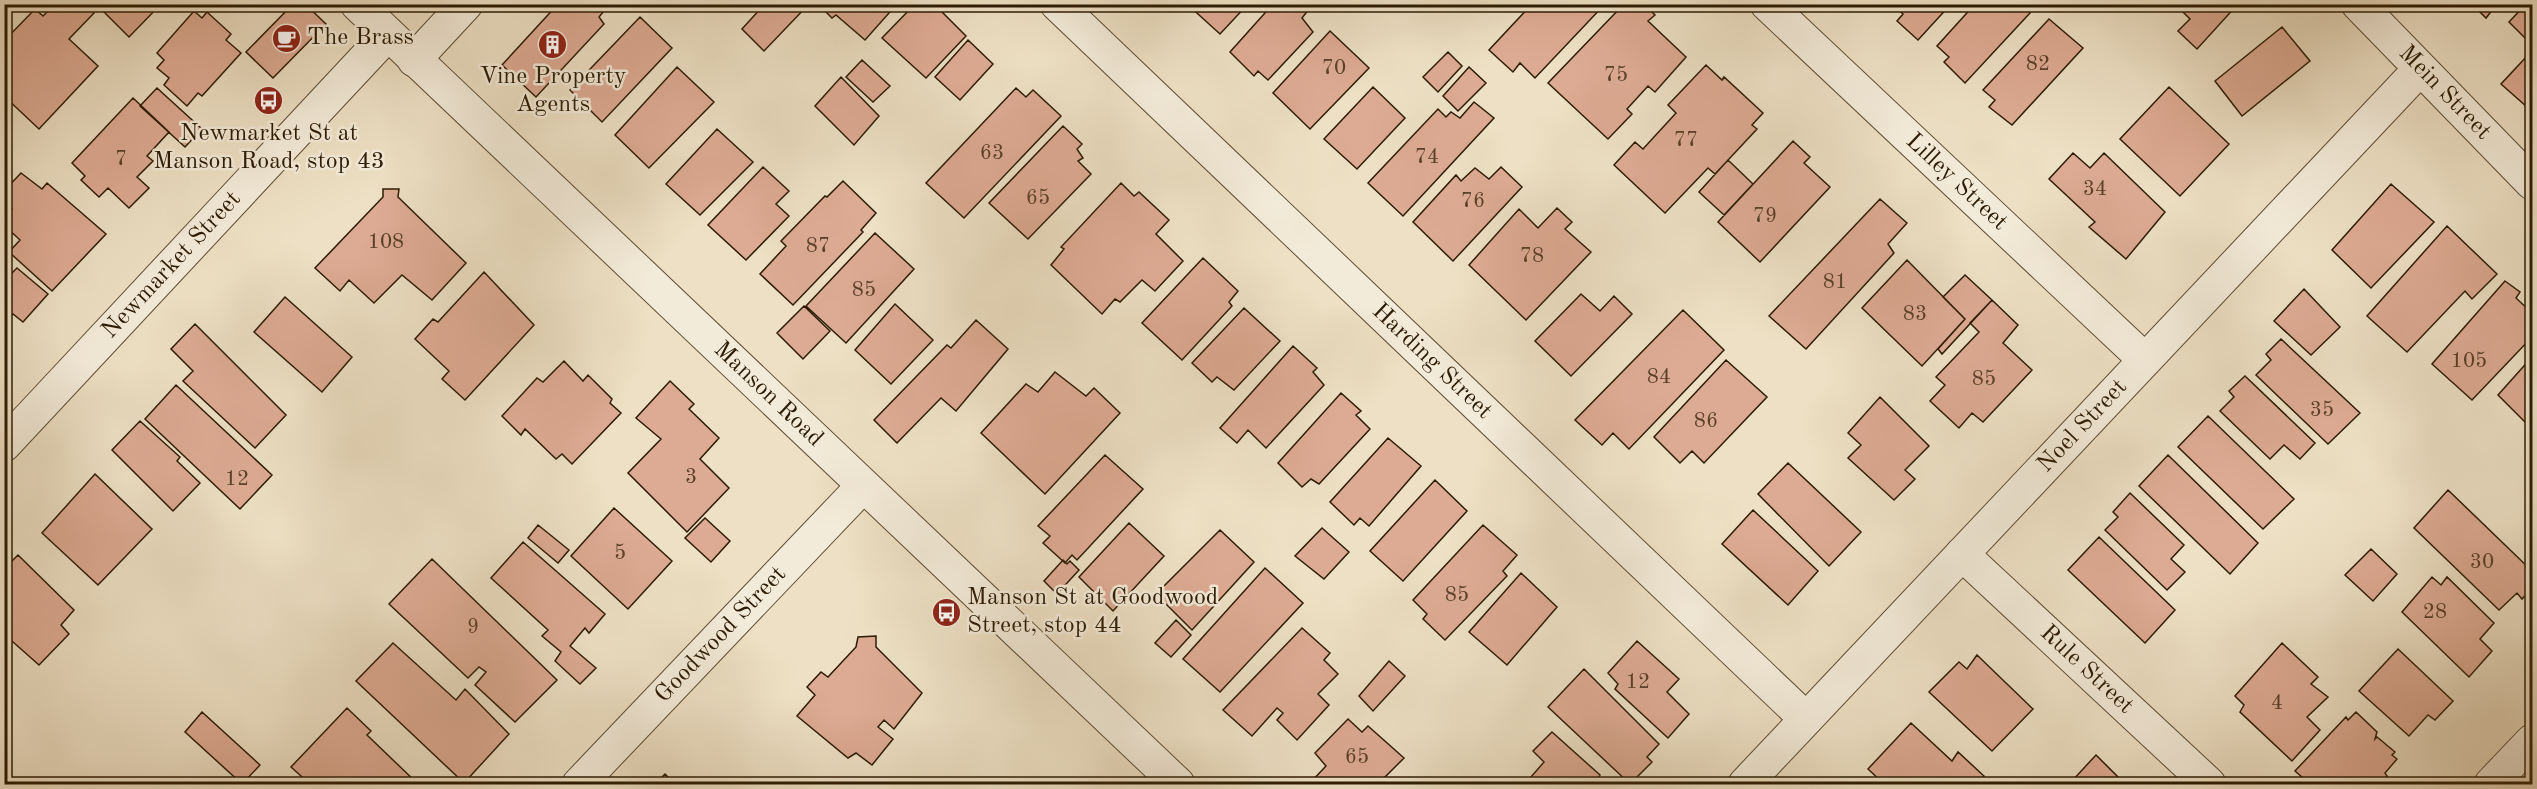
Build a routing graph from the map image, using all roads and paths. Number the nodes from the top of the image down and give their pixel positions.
1 (357, 4) edge
2 (466, 4) edge
3 (1057, 4) edge
4 (1767, 4) edge
5 (2358, 4) edge
6 (388, 34) junction
7 (414, 60) junction
8 (2420, 69) junction
9 (2532, 183) edge
10 (2144, 359) junction
11 (4, 445) edge
12 (863, 486) junction
13 (1962, 554) junction
14 (1806, 719) junction
15 (2532, 741) edge
16 (2506, 780) edge
17 (579, 784) edge
18 (1178, 784) edge
19 (1745, 784) edge
20 (2209, 784) edge

1 - 6 street, Manson Road
2 - 7 street
3 - 14 street, Harding Street
4 - 10 street, Lilley Street
5 - 8 street, Mein Street
6 - 7 street, Manson Road
6 - 11 street, Newmarket Street
7 - 12 street, Manson Road
8 - 9 street, Mein Street
8 - 10 street, Noel Street
10 - 13 street, Noel Street
12 - 17 street, Goodwood Street
12 - 18 street, Manson Road
13 - 14 street, Noel Street
13 - 20 street, Rule Street
14 - 19 street, Noel Street
15 - 16 street

